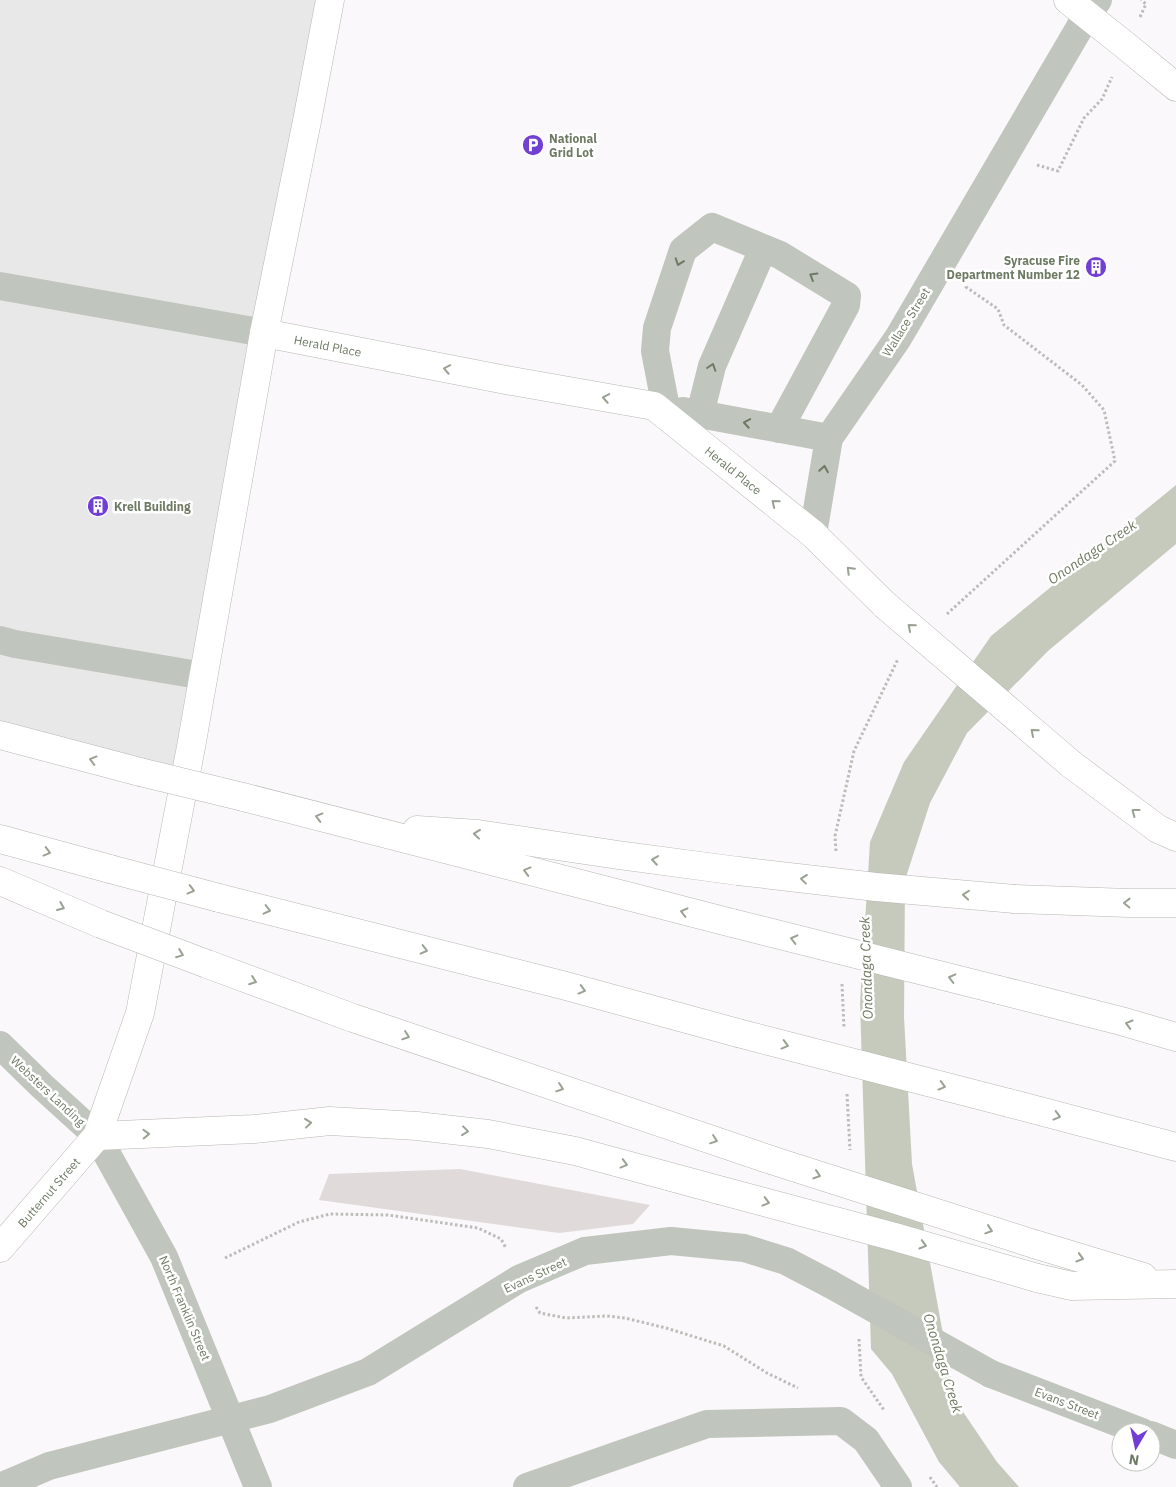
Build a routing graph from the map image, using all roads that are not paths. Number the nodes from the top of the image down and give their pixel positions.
1 (330, 0) edge
2 (1084, 5) edge
3 (1176, 87) edge
4 (763, 249) junction
5 (0, 286) edge
6 (264, 333) junction
7 (660, 407) junction
8 (700, 414) junction
9 (779, 429) junction
10 (829, 438) junction
11 (813, 534) junction
12 (0, 640) edge
13 (204, 676) junction
14 (0, 736) edge
15 (354, 826) junction
16 (1176, 837) edge
17 (0, 839) edge
18 (0, 881) edge
19 (1176, 903) edge
20 (1176, 1037) edge
21 (0, 1045) edge
22 (97, 1136) junction
23 (1176, 1147) edge
24 (0, 1248) edge
25 (1171, 1284) edge
26 (231, 1420) junction
27 (1116, 1422) edge
28 (1161, 1439) edge
29 (1176, 1445) edge
30 (0, 1487) edge
31 (258, 1487) edge
32 (526, 1487) edge
33 (898, 1487) edge

1 - 6 main road
2 - 3 main road
2 - 10 street, Wallace Street
4 -> 7 street
8 -> 4 street
9 -> 4 street
5 - 6 street, Herald Place
7 -> 6 main road, Herald Place
6 - 13 main road
7 - 8 street, Herald Place
11 -> 7 main road, Herald Place
9 -> 8 street, Herald Place
9 - 10 street, Herald Place
11 -> 10 street, Wallace Street
16 -> 11 main road, Herald Place, bridge
12 - 13 street
13 - 22 main road
15 -> 14 main road, bridge
19 -> 15 main road, bridge
20 -> 15 main road, bridge
17 -> 23 main road, bridge
18 -> 25 main road, bridge
21 - 22 street, Websters Landing
22 - 24 main road, Butternut Street
22 -> 25 main road, bridge
22 - 26 street, North Franklin Street
26 - 27 street, Evans Street, bridge
26 - 30 street, Evans Street
26 - 31 street, North Franklin Street
28 - 29 street
32 - 33 street

